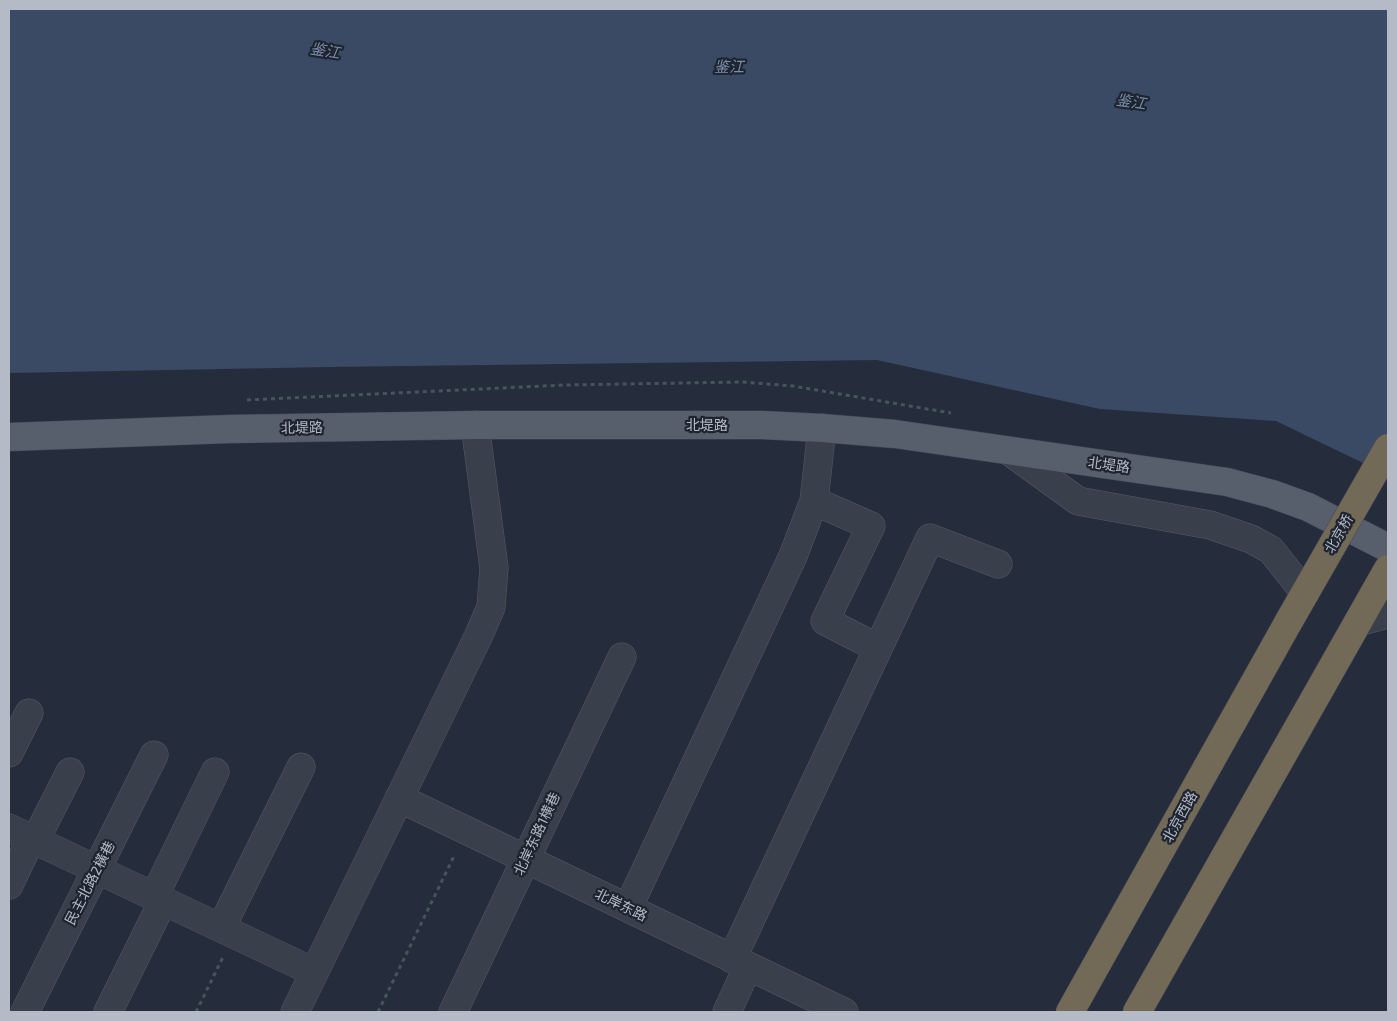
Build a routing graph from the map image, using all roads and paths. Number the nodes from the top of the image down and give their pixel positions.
1 (475, 425) junction
2 (822, 428) junction
3 (9, 437) edge
4 (1388, 448) edge
5 (1008, 451) junction
6 (814, 501) junction
7 (1388, 548) edge
8 (998, 564) dead end
9 (1388, 569) edge
10 (1305, 593) junction
11 (1388, 614) edge
12 (1289, 621) joint
13 (1358, 622) junction
14 (878, 648) junction
15 (622, 657) dead end
16 (29, 713) dead end
17 (9, 753) edge
18 (154, 755) dead end
19 (301, 767) dead end
20 (70, 772) dead end
21 (215, 772) dead end
22 (399, 798) junction
23 (466, 831) junction
24 (25, 836) edge
25 (526, 859) junction
26 (96, 870) junction
27 (9, 885) edge
28 (158, 899) junction
29 (628, 908) junction
30 (228, 931) junction
31 (740, 962) junction
32 (314, 972) junction
33 (25, 1012) edge
34 (108, 1012) edge
35 (196, 1012) edge
36 (295, 1012) edge
37 (378, 1012) edge
38 (453, 1012) edge
39 (727, 1012) edge
40 (844, 1012) edge
41 (1070, 1012) edge
42 (1138, 1012) edge

1 - 2 main road, 北堤路
1 - 3 main road, 北堤路
1 - 22 street
2 - 5 main road, 北堤路
2 - 6 street
4 - 10 highway, 北京桥, bridge
5 - 7 main road, 北堤路
5 - 10 street
6 - 14 street
6 - 29 street
8 - 14 street
9 - 13 highway
10 - 12 highway, 北京桥, bridge
11 - 13 street
12 - 41 highway, 北京西路
13 - 42 highway
14 - 31 street
15 - 25 street, 北岸东路1横巷
16 - 17 street
18 - 26 street, 民主北路2橫巷
19 - 30 street
20 - 24 street
21 - 28 street
22 - 23 street, 北岸东路
22 - 32 street
23 - 25 street, 北岸东路
23 - 37 path
24 - 26 street
24 - 27 street
25 - 29 street, 北岸东路
25 - 38 street, 北岸东路1横巷
26 - 28 street
26 - 33 street, 民主北路2橫巷
28 - 30 street
28 - 34 street
29 - 31 street, 北岸东路
30 - 32 street
30 - 35 path
31 - 39 street
31 - 40 street, 北岸东路
32 - 36 street

